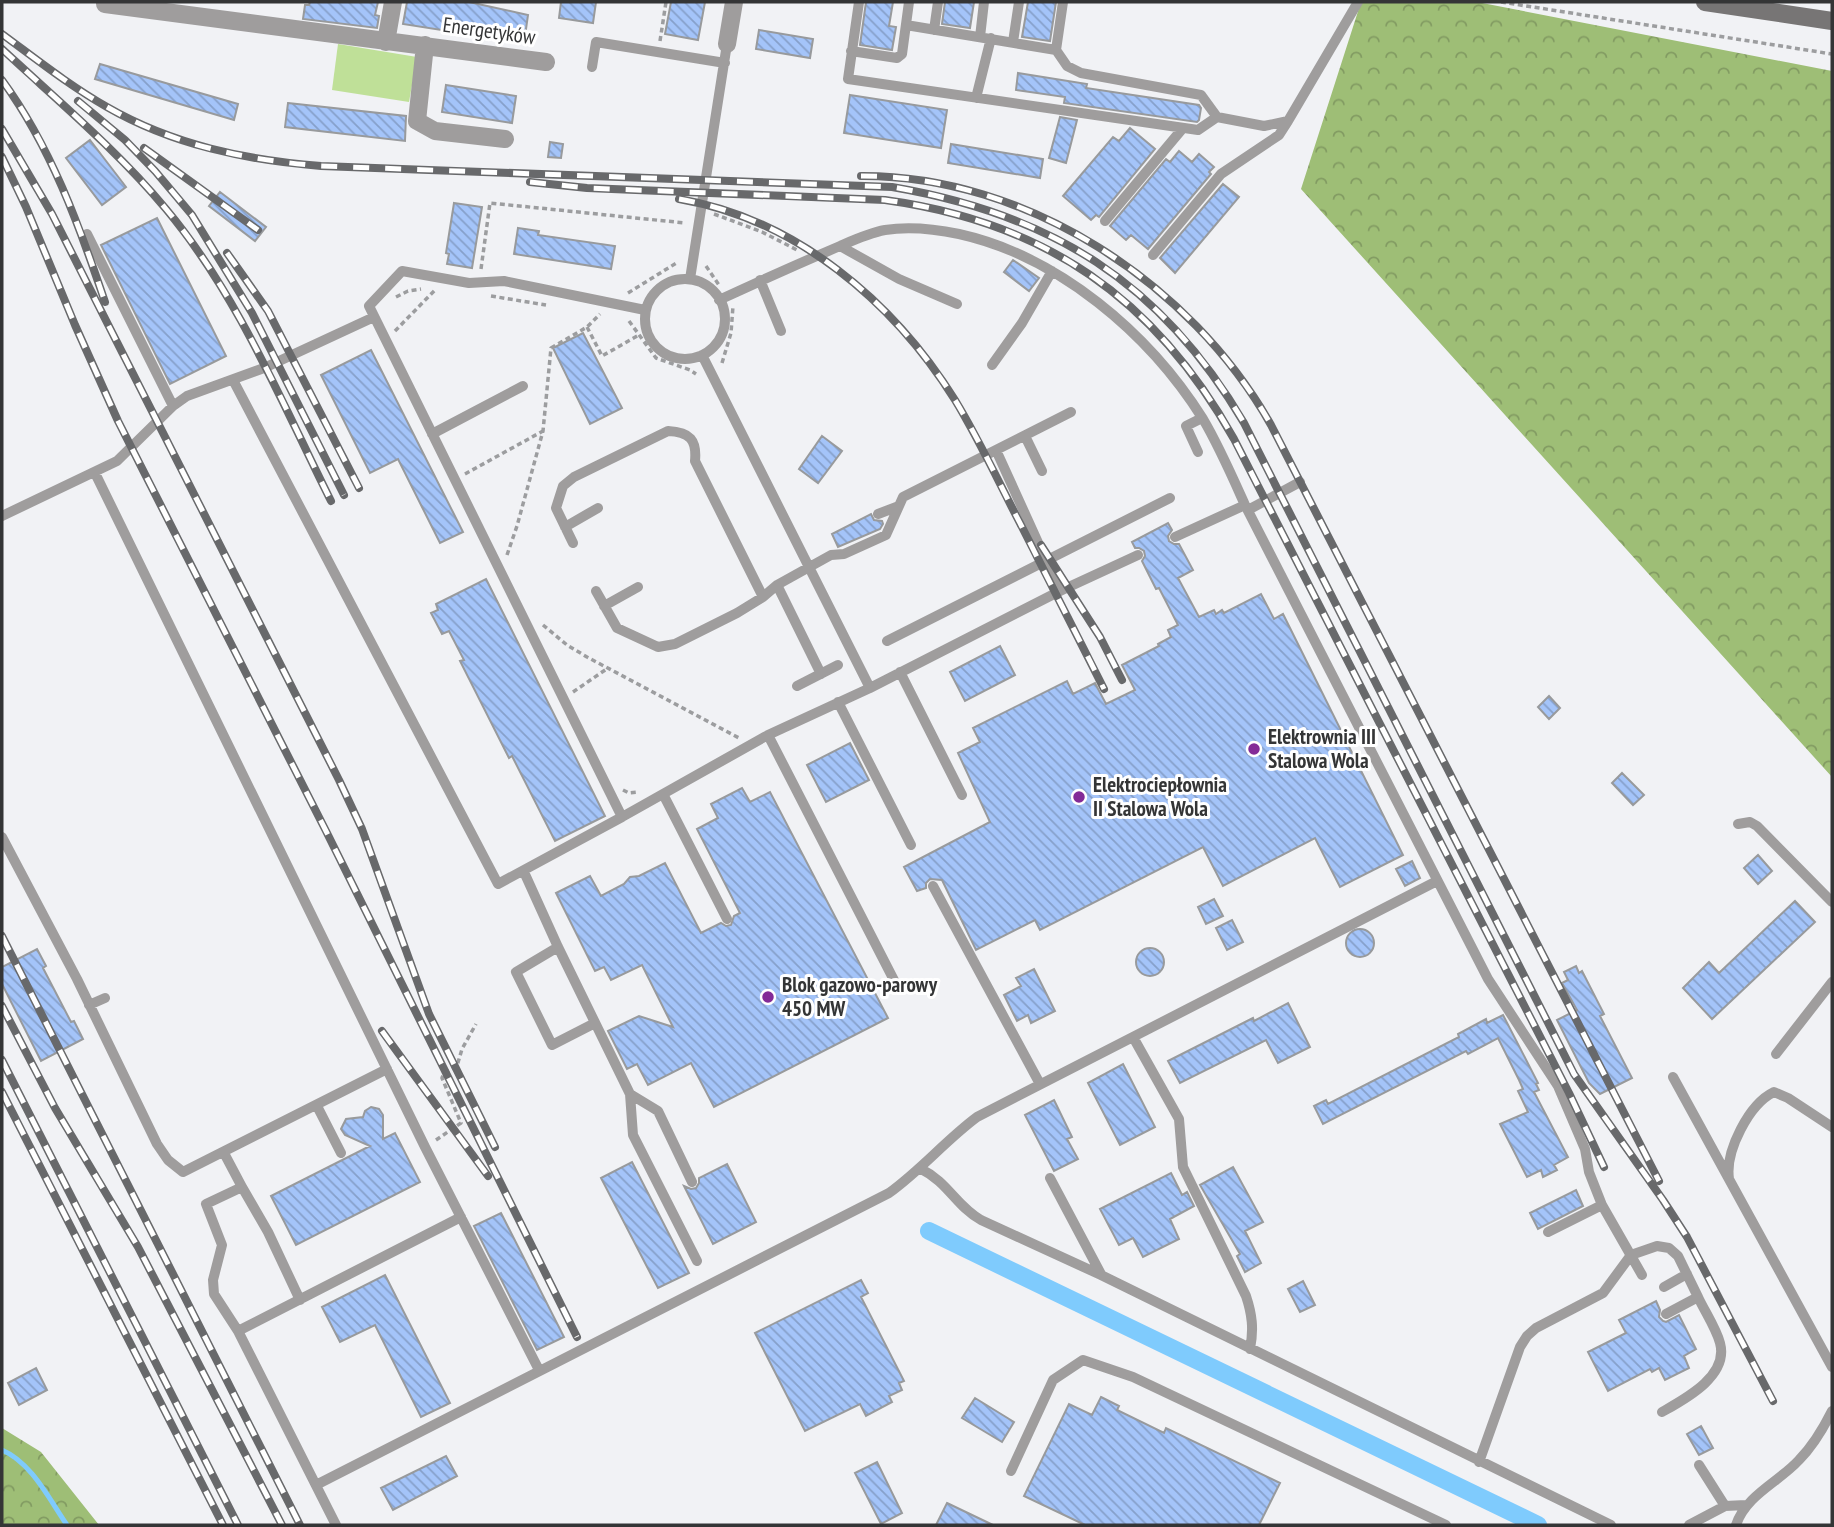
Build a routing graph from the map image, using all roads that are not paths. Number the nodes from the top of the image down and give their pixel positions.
1 (105, 2) edge
2 (393, 2) edge
3 (734, 2) edge
4 (859, 2) edge
5 (909, 2) edge
6 (938, 2) edge
7 (984, 2) edge
8 (1019, 2) edge
9 (1063, 2) edge
10 (1358, 2) edge
11 (1705, 2) edge
12 (1832, 21) edge
13 (906, 26) junction
14 (934, 30) junction
15 (979, 37) junction
16 (991, 38) junction
17 (386, 42) junction
18 (1013, 42) junction
19 (727, 44) joint
20 (425, 45) junction
21 (1056, 50) junction
22 (852, 51) junction
23 (546, 62) dead end
24 (725, 63) junction
25 (592, 67) dead end
26 (976, 98) junction
27 (1217, 117) junction
28 (1288, 121) junction
29 (1183, 128) junction
30 (505, 139) dead end
31 (1105, 222) dead end
32 (87, 234) dead end
33 (840, 246) junction
34 (1153, 255) dead end
35 (1052, 271) junction
36 (690, 279) junction
37 (760, 280) junction
38 (723, 298) junction
39 (957, 304) dead end
40 (646, 310) junction
41 (374, 317) junction
42 (781, 331) dead end
43 (702, 355) junction
44 (992, 365) dead end
45 (233, 380) junction
46 (523, 386) dead end
47 (173, 406) junction
48 (1072, 412) dead end
49 (1202, 418) junction
50 (432, 434) junction
51 (1025, 436) junction
52 (996, 450) junction
53 (1198, 452) dead end
54 (1042, 471) dead end
55 (95, 472) junction
56 (1300, 482) dead end
57 (1170, 498) dead end
58 (899, 506) junction
59 (1246, 507) junction
60 (598, 508) dead end
61 (878, 514) dead end
62 (2, 516) edge
63 (565, 527) junction
64 (1175, 537) dead end
65 (573, 543) dead end
66 (1138, 555) dead end
67 (1046, 561) junction
68 (810, 568) junction
69 (777, 585) junction
70 (638, 587) dead end
71 (596, 591) dead end
72 (1060, 591) junction
73 (763, 597) junction
74 (604, 606) junction
75 (887, 641) dead end
76 (838, 665) dead end
77 (900, 672) junction
78 (821, 674) junction
79 (797, 686) dead end
80 (870, 688) junction
81 (838, 702) junction
82 (768, 735) junction
83 (663, 794) junction
84 (962, 795) dead end
85 (622, 817) junction
86 (1738, 824) dead end
87 (2, 837) edge
88 (911, 845) dead end
89 (524, 872) junction
90 (1437, 881) junction
91 (933, 886) dead end
92 (1832, 902) edge
93 (727, 919) dead end
94 (558, 947) junction
95 (1832, 982) edge
96 (897, 986) dead end
97 (105, 998) dead end
98 (89, 1005) junction
99 (595, 1023) junction
100 (1133, 1037) junction
101 (1776, 1054) dead end
102 (387, 1069) junction
103 (1673, 1077) dead end
104 (1040, 1084) junction
105 (630, 1094) junction
106 (317, 1106) junction
107 (1832, 1127) edge
108 (224, 1153) junction
109 (341, 1153) dead end
110 (921, 1169) junction
111 (1050, 1178) dead end
112 (692, 1182) dead end
113 (1730, 1182) junction
114 (242, 1186) junction
115 (1602, 1205) junction
116 (461, 1217) junction
117 (1548, 1232) dead end
118 (1631, 1255) junction
119 (696, 1261) dead end
120 (1687, 1274) junction
121 (1101, 1275) junction
122 (1642, 1275) dead end
123 (1664, 1287) dead end
124 (1698, 1297) junction
125 (300, 1300) junction
126 (1666, 1314) dead end
127 (238, 1331) junction
128 (1250, 1349) junction
129 (1832, 1367) edge
130 (539, 1370) junction
131 (1832, 1411) edge
132 (1662, 1412) dead end
133 (1479, 1462) junction
134 (1699, 1465) dead end
135 (1011, 1471) dead end
136 (316, 1485) junction
137 (1746, 1505) junction
138 (1725, 1506) junction
139 (336, 1525) edge
140 (1446, 1525) edge
141 (1611, 1525) edge
142 (1689, 1525) edge
143 (1736, 1525) edge

1 - 17 street, Energetyków
2 - 17 street
3 - 19 street
4 - 22 lane
5 - 13 lane
6 - 14 lane
7 - 15 lane
8 - 18 lane
9 - 21 lane
10 - 28 lane
11 - 12 main road
13 - 14 lane
13 - 22 lane
14 - 15 lane
15 - 16 lane
16 - 18 lane
16 - 26 lane
17 - 20 street, Energetyków
18 - 21 lane
19 - 24 lane
20 - 23 street, Energetyków
20 - 30 street, Energetyków
21 - 27 lane
22 - 26 lane
24 - 25 lane
24 - 36 lane
26 - 29 lane
27 - 28 lane
27 - 29 lane
28 - 34 lane
29 - 31 lane
32 - 47 lane
33 - 35 lane
33 - 37 lane
33 - 39 lane
35 - 44 lane
35 - 49 lane
36 - 38 lane
36 - 40 lane
37 - 38 lane
37 - 42 lane
38 - 43 lane
40 - 41 lane
40 - 43 lane
41 - 45 lane
41 - 50 lane
43 - 68 lane
45 - 47 lane
45 - 89 lane
46 - 50 lane
47 - 55 lane
48 - 51 lane
49 - 53 lane
49 - 59 lane
50 - 85 lane
51 - 52 lane
51 - 54 lane
52 - 58 lane
52 - 67 lane
55 - 62 lane
55 - 102 lane
56 - 59 lane
57 - 67 lane
58 - 61 lane
58 - 68 lane
59 - 64 lane
59 - 90 lane
60 - 63 lane
63 - 65 lane
63 - 73 lane
66 - 72 lane
67 - 72 lane
67 - 75 lane
68 - 69 lane
68 - 80 lane
69 - 73 lane
69 - 78 lane
70 - 74 lane
71 - 74 lane
72 - 77 lane
73 - 74 lane
76 - 78 lane
77 - 80 lane
77 - 84 lane
78 - 79 lane
80 - 81 lane
81 - 82 lane
81 - 88 lane
82 - 83 lane
82 - 96 lane
83 - 85 lane
83 - 93 lane
85 - 89 lane
86 - 92 lane
87 - 98 lane
89 - 94 lane
90 - 100 lane
90 - 115 lane
91 - 104 lane
94 - 99 lane
94 - 99 lane
95 - 101 lane
97 - 98 lane
98 - 108 lane
99 - 105 lane
100 - 104 lane
100 - 128 lane
102 - 106 lane
102 - 116 lane
103 - 113 lane
104 - 110 lane
105 - 112 lane
105 - 119 lane
106 - 108 lane
106 - 109 lane
107 - 113 lane
108 - 114 lane
110 - 121 lane
110 - 130 lane
111 - 121 lane
113 - 129 lane
114 - 125 lane
114 - 127 lane
115 - 117 lane
115 - 118 lane
116 - 125 lane
116 - 130 lane
118 - 120 lane
118 - 122 lane
118 - 133 lane
120 - 123 lane
120 - 124 lane
121 - 128 lane
124 - 126 lane
124 - 132 lane
125 - 127 lane
127 - 136 lane
128 - 133 lane
130 - 136 lane
131 - 137 lane
133 - 141 lane
134 - 138 lane
135 - 140 lane
136 - 139 lane
137 - 138 lane
137 - 143 lane
138 - 142 lane

